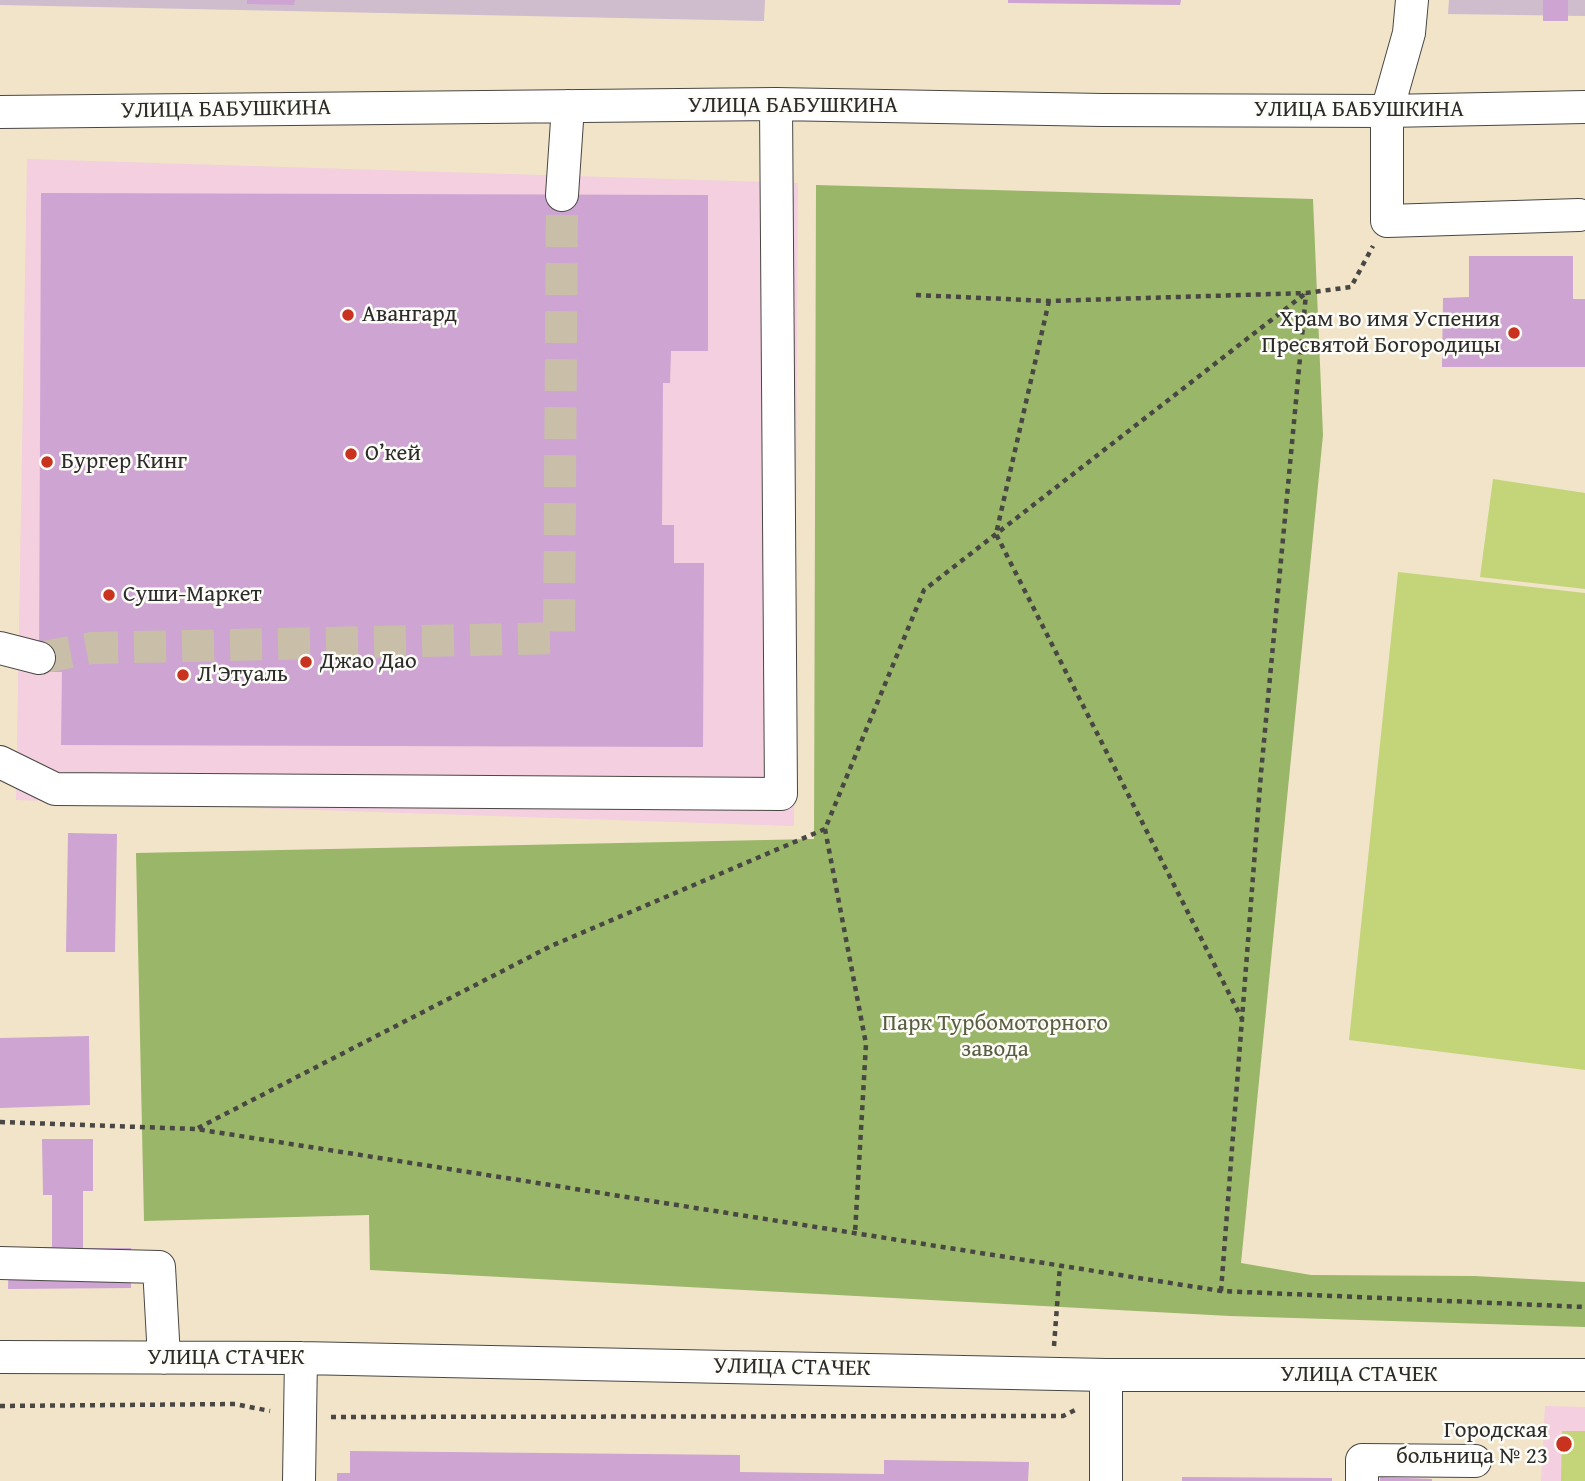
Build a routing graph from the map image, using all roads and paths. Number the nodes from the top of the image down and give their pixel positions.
1 (1412, 0) edge
2 (776, 104) junction
3 (568, 106) junction
4 (1585, 107) edge
5 (1387, 111) junction
6 (0, 112) edge
7 (562, 195) tunnel mouth
8 (1578, 215) dead end
9 (1387, 221) junction
10 (1306, 293) junction
11 (916, 295) dead end
12 (1049, 301) junction
13 (0, 648) edge
14 (39, 658) tunnel mouth
15 (0, 762) edge
16 (825, 829) dead end
17 (1242, 1020) junction
18 (0, 1122) edge
19 (855, 1233) junction
20 (0, 1263) edge
21 (1221, 1291) junction
22 (1585, 1307) edge
23 (0, 1357) edge
24 (164, 1357) junction
25 (301, 1358) junction
26 (1585, 1375) edge
27 (1106, 1385) junction
28 (0, 1406) edge
29 (300, 1418) junction
30 (1475, 1461) dead end
31 (299, 1481) edge
32 (1106, 1481) edge
33 (1362, 1481) edge

1 - 5 street
2 - 3 street, УЛИЦА БАБУШКИНА
2 - 5 street, УЛИЦА БАБУШКИНА
2 - 15 street
3 - 6 street, УЛИЦА БАБУШКИНА
3 - 7 street
4 - 5 street, УЛИЦА БАБУШКИНА
5 - 9 street
8 - 9 street
9 - 10 path
10 - 12 path
10 - 17 path
11 - 12 path
12 - 17 path
13 - 14 street
16 - 19 path
17 - 21 path
18 - 19 path
19 - 21 path
20 - 24 street
21 - 22 path
23 - 24 street, УЛИЦА СТАЧЕК
24 - 25 street, УЛИЦА СТАЧЕК
25 - 27 street, УЛИЦА СТАЧЕК
25 - 29 street
26 - 27 street, УЛИЦА СТАЧЕК
27 - 29 path
27 - 32 street
28 - 29 path
29 - 31 street
30 - 33 street

